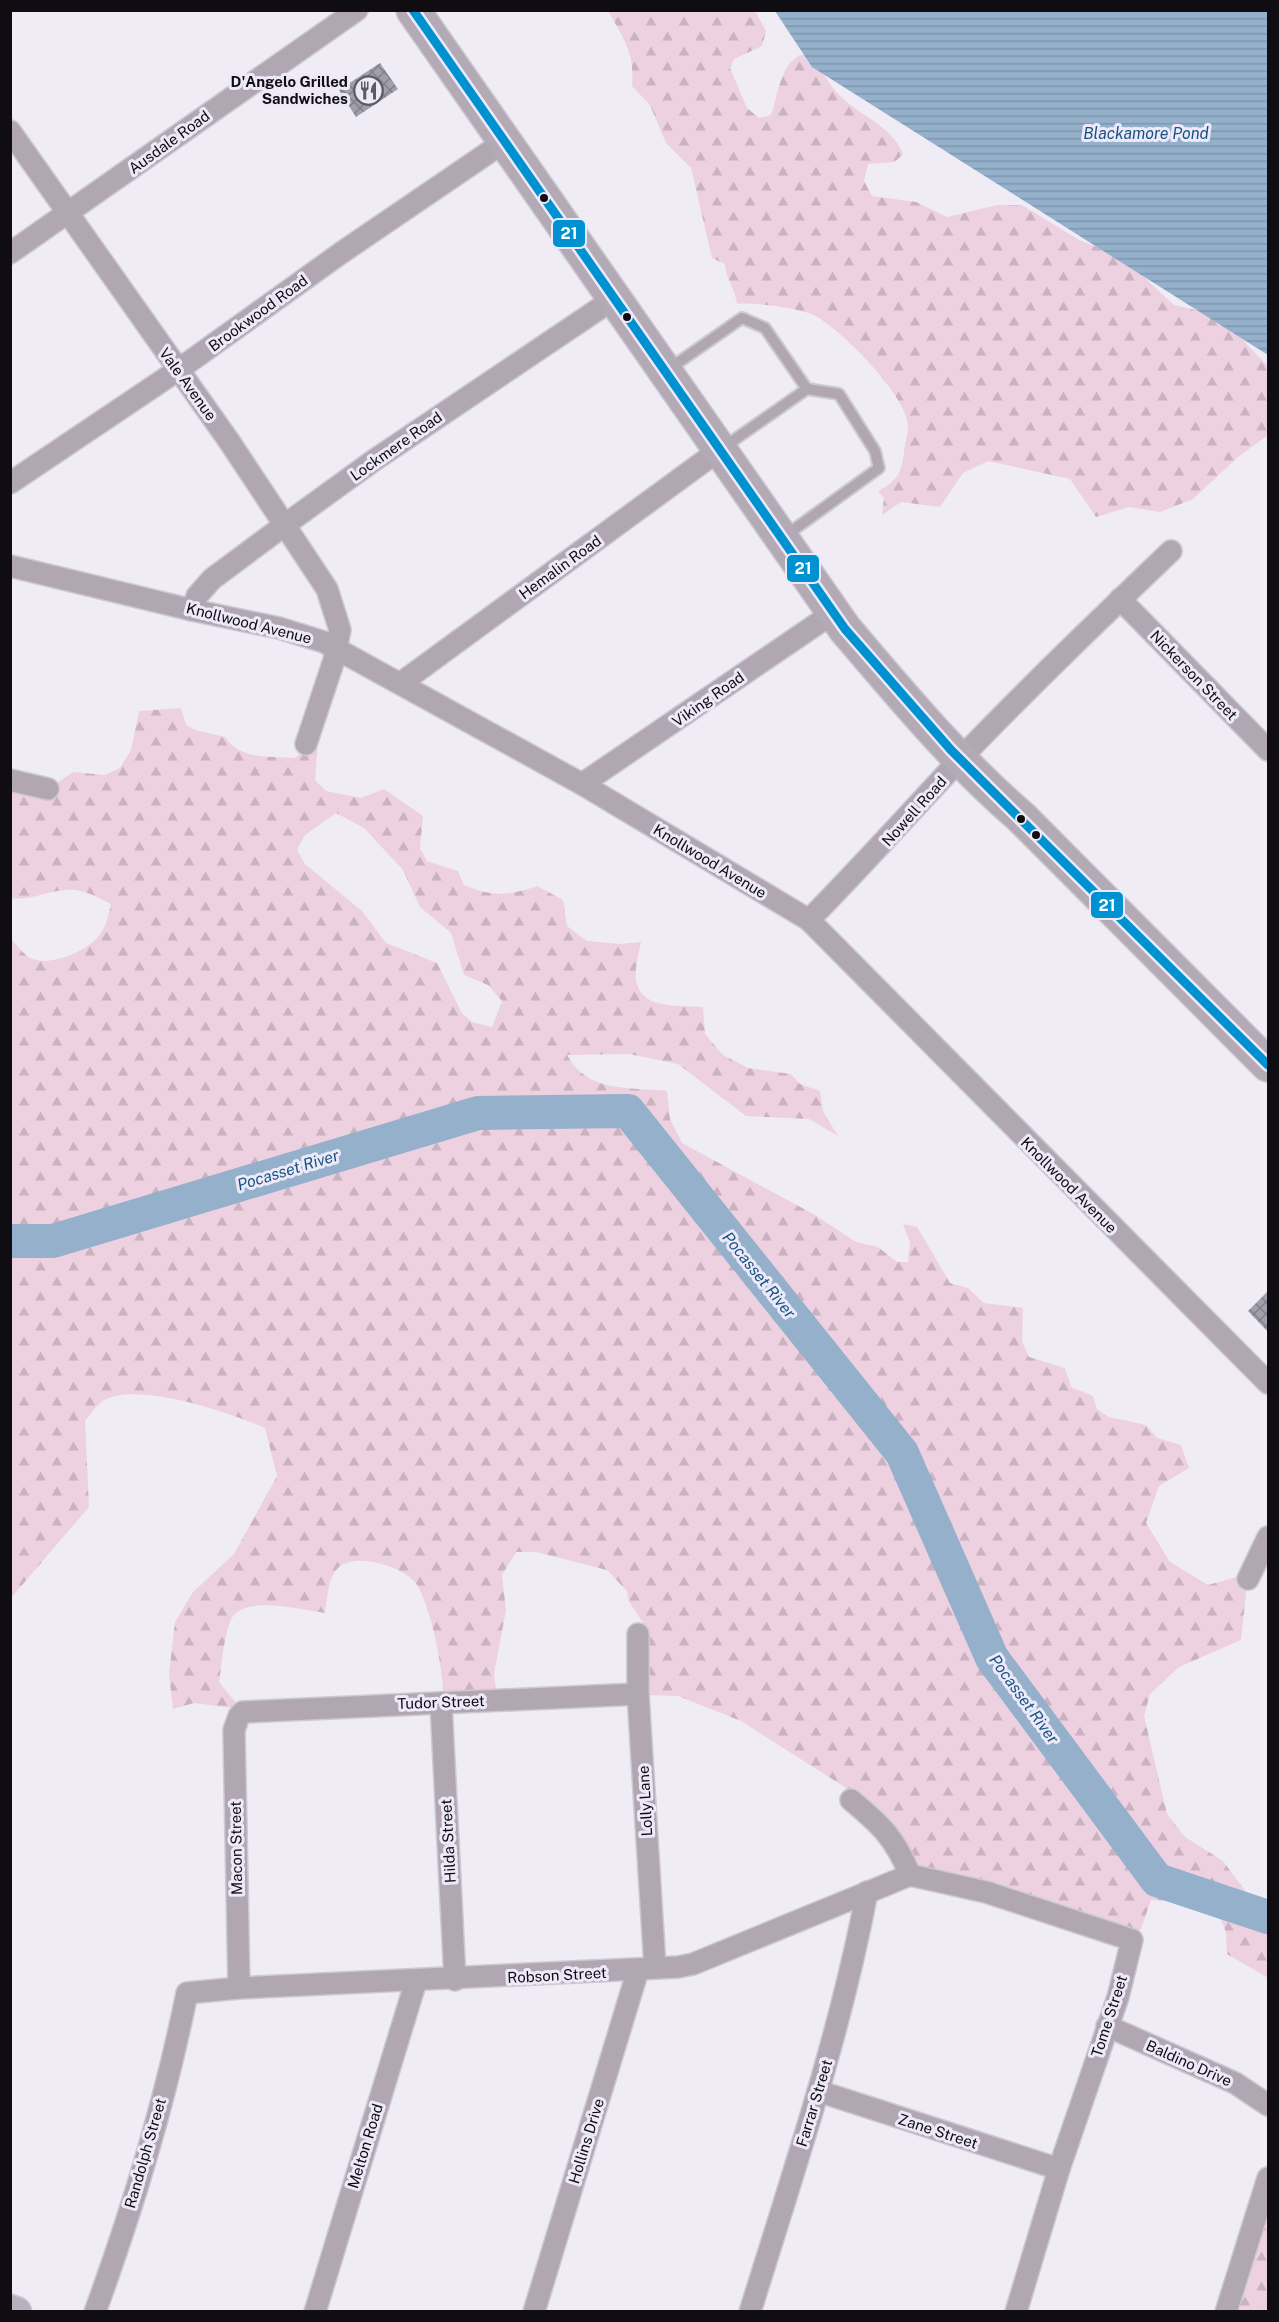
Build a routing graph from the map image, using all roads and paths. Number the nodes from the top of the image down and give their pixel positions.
1 (357, 10) edge
2 (413, 10) edge
3 (10, 131) edge
4 (504, 142) junction
5 (68, 213) junction
6 (10, 253) edge
7 (615, 298) junction
8 (178, 370) junction
9 (664, 372) junction
10 (807, 389) junction
11 (718, 451) junction
12 (10, 483) edge
13 (286, 524) junction
14 (781, 539) junction
15 (1171, 551) dead end
16 (10, 566) edge
17 (1120, 599) junction
18 (192, 610) junction
19 (833, 613) junction
20 (336, 654) junction
21 (400, 683) junction
22 (306, 744) dead end
23 (1269, 750) edge
24 (960, 759) junction
25 (10, 780) edge
26 (582, 784) junction
27 (48, 789) dead end
28 (809, 920) junction
29 (1269, 1065) edge
30 (1269, 1383) edge
31 (1269, 1538) edge
32 (1248, 1579) dead end
33 (638, 1634) dead end
34 (638, 1694) junction
35 (441, 1703) junction
36 (243, 1712) joint
37 (851, 1800) dead end
38 (910, 1875) junction
39 (867, 1892) junction
40 (646, 1969) junction
41 (455, 1980) junction
42 (416, 1981) junction
43 (239, 1988) junction
44 (187, 1992) joint
45 (1107, 2026) junction
46 (818, 2091) junction
47 (1269, 2105) edge
48 (1059, 2169) junction
49 (1269, 2178) edge
50 (10, 2310) edge
51 (16, 2312) edge
52 (95, 2312) edge
53 (315, 2312) edge
54 (534, 2312) edge
55 (750, 2312) edge
56 (1016, 2312) edge
57 (1226, 2312) edge

1 - 5 street, Ausdale Road
2 - 4 main road
3 - 5 street, Vale Avenue
4 - 7 main road
4 - 8 street, Brookwood Road
5 - 6 street, Ausdale Road
5 - 8 street, Vale Avenue
7 - 9 main road
7 - 13 street, Lockmere Road
8 - 12 street, Brookwood Road
8 - 13 street, Vale Avenue
9 - 10 lane
9 - 11 main road
10 - 11 lane
10 - 14 lane
11 - 14 main road
11 - 21 street, Hemalin Road
13 - 18 street, Lockmere Road
13 - 20 street, Vale Avenue
14 - 19 main road
15 - 17 street, Nowell Road
16 - 18 street, Knollwood Avenue
17 - 23 street, Nickerson Street
17 - 24 street, Nowell Road
18 - 20 street, Knollwood Avenue
19 - 24 main road
19 - 26 street, Viking Road
20 - 21 street, Knollwood Avenue
20 - 22 street, Vale Avenue
21 - 26 street, Knollwood Avenue
24 - 28 street, Nowell Road
24 - 29 main road
25 - 27 street
26 - 28 street, Knollwood Avenue
28 - 30 street, Knollwood Avenue
31 - 32 street
33 - 34 street, Lolly Lane
34 - 35 street, Tudor Street
34 - 40 street, Lolly Lane
35 - 36 street, Tudor Street
35 - 41 street, Hilda Street
36 - 43 street, Macon Street
37 - 38 street
38 - 39 street, Robson Street
38 - 45 street, Tome Street
39 - 40 street, Robson Street
39 - 46 street, Farrar Street
40 - 41 street, Robson Street
40 - 54 street, Hollins Drive
41 - 42 street, Robson Street
42 - 43 street, Robson Street
42 - 53 street, Melton Road
43 - 44 street, Robson Street
44 - 52 street, Randolph Street
45 - 47 street, Baldino Drive
45 - 48 street, Tome Street
46 - 48 street, Zane Street
46 - 55 street, Farrar Street
48 - 56 street, Tome Street
49 - 57 street
50 - 51 main road

